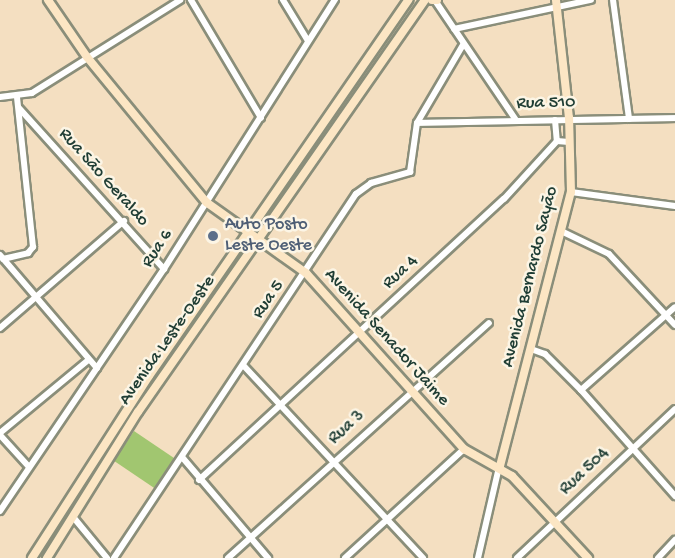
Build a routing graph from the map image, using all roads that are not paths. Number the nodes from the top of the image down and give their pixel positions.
1 (48, 0) edge
2 (180, 0) edge
3 (191, 0) edge
4 (283, 0) edge
5 (335, 0) edge
6 (408, 0) edge
7 (425, 0) edge
8 (591, 0) edge
9 (612, 0) edge
10 (435, 1) edge
11 (557, 4) edge
12 (454, 29) junction
13 (308, 41) junction
14 (464, 45) junction
15 (87, 57) junction
16 (0, 97) edge
17 (17, 97) junction
18 (19, 108) junction
19 (261, 118) junction
20 (569, 118) junction
21 (629, 118) junction
22 (675, 118) edge
23 (516, 120) junction
24 (555, 120) junction
25 (417, 123) junction
26 (557, 141) junction
27 (569, 142) junction
28 (571, 192) junction
29 (206, 202) junction
30 (675, 206) edge
31 (124, 221) junction
32 (561, 231) junction
33 (248, 234) junction
34 (259, 242) junction
35 (2, 257) edge
36 (164, 269) junction
37 (306, 273) junction
38 (35, 298) junction
39 (675, 307) edge
40 (667, 315) junction
41 (489, 323) dead end
42 (675, 325) edge
43 (0, 328) edge
44 (357, 334) junction
45 (531, 349) junction
46 (87, 361) junction
47 (243, 365) junction
48 (97, 368) junction
49 (581, 390) junction
50 (410, 391) junction
51 (281, 405) junction
52 (675, 409) edge
53 (0, 434) edge
54 (632, 449) junction
55 (465, 450) junction
56 (182, 457) junction
57 (334, 460) junction
58 (500, 466) junction
59 (29, 467) junction
60 (199, 480) junction
61 (675, 496) edge
62 (0, 511) edge
63 (74, 518) junction
64 (389, 519) junction
65 (555, 522) junction
66 (250, 537) junction
67 (675, 540) edge
68 (32, 558) edge
69 (47, 558) edge
70 (106, 558) edge
71 (114, 558) edge
72 (228, 558) edge
73 (268, 558) edge
74 (345, 558) edge
75 (423, 558) edge
76 (478, 558) edge
77 (517, 558) edge
78 (588, 558) edge
79 (658, 558) edge

1 - 15 main road, Avenida Senador Jaime
2 - 15 street
3 - 19 street
4 - 13 street
5 - 13 street, Rua 6
6 - 33 main road, Avenida Leste-Oeste
7 - 34 main road, Avenida Leste-Oeste
8 - 11 street
9 - 21 street
10 - 12 street
11 - 12 street
11 - 20 main road, Avenida Bernardo Sayão
12 - 14 street
13 - 19 street, Rua 6
14 - 23 street
14 - 25 street, Rua 5
15 - 17 street
15 - 29 main road, Avenida Senador Jaime
16 - 17 street
17 - 18 street
18 - 31 street, Rua São Geraldo
18 - 35 street
19 - 29 street, Rua 6
20 - 21 street, Rua 510
20 - 24 street, Rua 510
20 - 27 main road, Avenida Bernardo Sayão
21 - 22 street, Rua 510
23 - 24 street, Rua 510
23 - 25 street, Rua 510
24 - 26 street
25 - 37 street, Rua 5
26 - 27 street
26 - 44 street, Rua 4
27 - 28 main road, Avenida Bernardo Sayão
28 - 30 street
28 - 32 main road, Avenida Bernardo Sayão
29 - 33 main road, Avenida Senador Jaime
29 - 36 street, Rua 6
31 - 36 street, Rua São Geraldo
31 - 38 street
32 - 40 street
32 - 45 main road, Avenida Bernardo Sayão
33 - 34 main road, Avenida Senador Jaime
33 - 68 main road, Avenida Leste-Oeste
34 - 37 main road, Avenida Senador Jaime
34 - 63 main road, Avenida Leste-Oeste
35 - 38 street
36 - 48 street, Rua 6
37 - 44 main road, Avenida Senador Jaime
37 - 47 street, Rua 5
38 - 43 street
38 - 46 street
39 - 40 street
40 - 42 street
40 - 49 street
41 - 50 street, Rua 3
44 - 50 main road, Avenida Senador Jaime
44 - 51 street, Rua 4
45 - 49 street
45 - 58 main road, Avenida Bernardo Sayão
46 - 48 street
46 - 53 street
47 - 51 street
47 - 56 street, Rua 5
48 - 59 street, Rua 6
49 - 54 street
50 - 55 main road, Avenida Senador Jaime
50 - 57 street, Rua 3
51 - 57 street
51 - 60 street, Rua 4
52 - 54 street, Rua 504
53 - 59 street
54 - 61 street
54 - 65 street, Rua 504
55 - 58 main road, Avenida Senador Jaime
55 - 64 street
56 - 60 street
56 - 71 street, Rua 5
57 - 64 street
57 - 66 street, Rua 3
58 - 65 main road, Avenida Senador Jaime
58 - 76 street, Avenida Bernardo Sayão
59 - 62 street, Rua 6
60 - 66 street
63 - 69 main road, Avenida Leste-Oeste
63 - 70 street
64 - 74 street
64 - 75 street
65 - 77 street, Rua 504
65 - 78 main road, Avenida Senador Jaime
66 - 72 street, Rua 3
66 - 73 street
67 - 79 street

